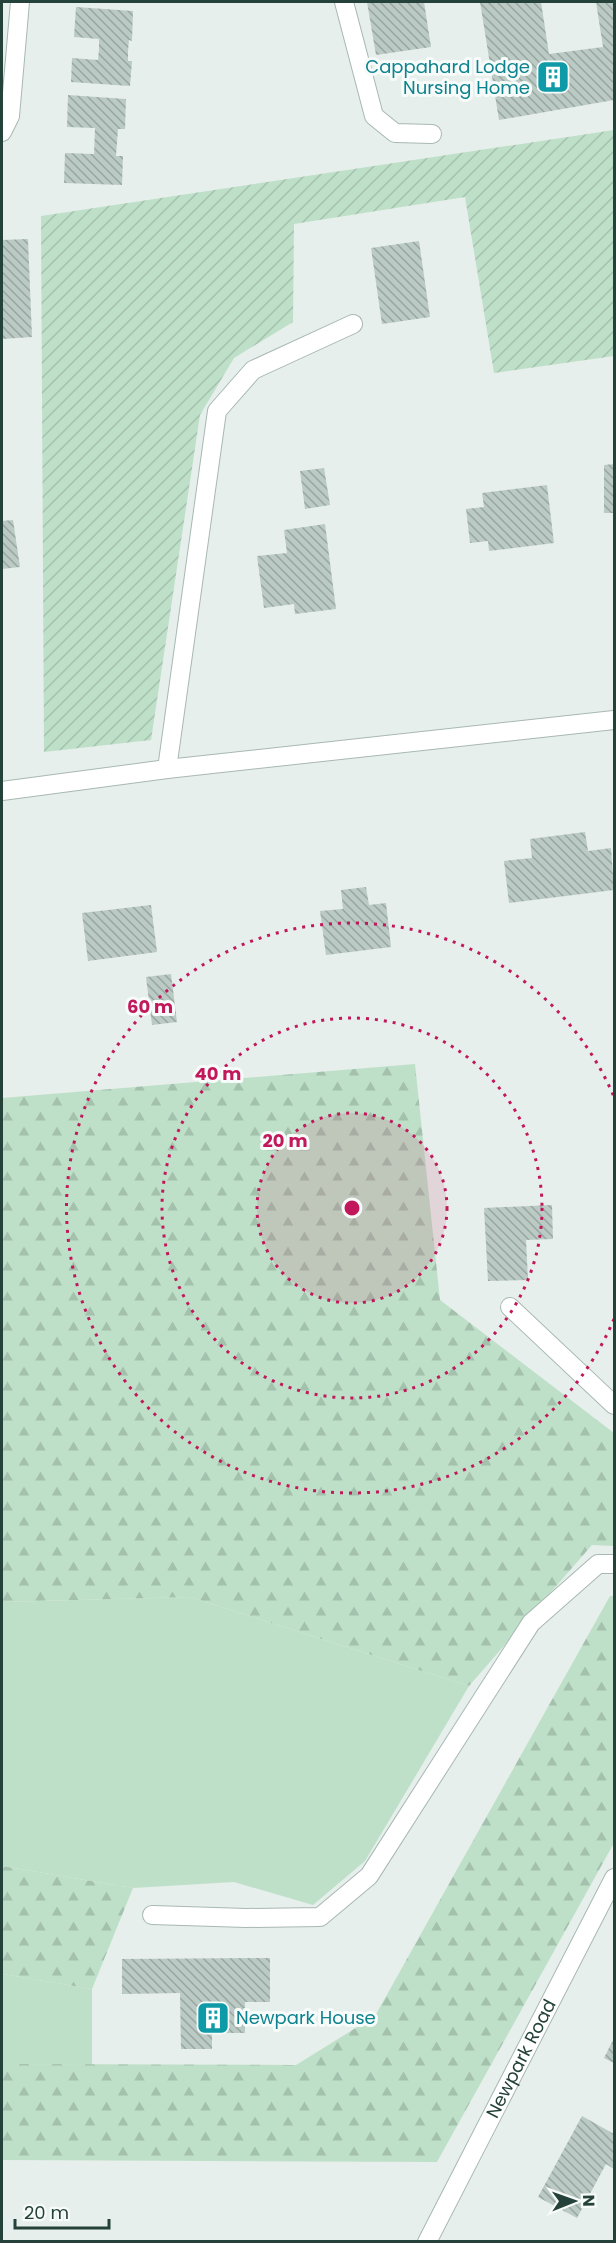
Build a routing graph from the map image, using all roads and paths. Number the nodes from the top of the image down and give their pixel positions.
1 (20, 2) edge
2 (344, 2) edge
3 (2, 132) edge
4 (432, 134) dead end
5 (353, 324) dead end
6 (615, 720) edge
7 (167, 769) junction
8 (2, 791) edge
9 (510, 1307) dead end
10 (615, 1405) edge
11 (615, 1564) edge
12 (615, 1878) edge
13 (152, 1914) dead end
14 (427, 2241) edge

1 - 3 street
2 - 4 street
5 - 7 street
6 - 7 street
7 - 8 street
9 - 10 street
11 - 13 street
12 - 14 street, Newpark Road

